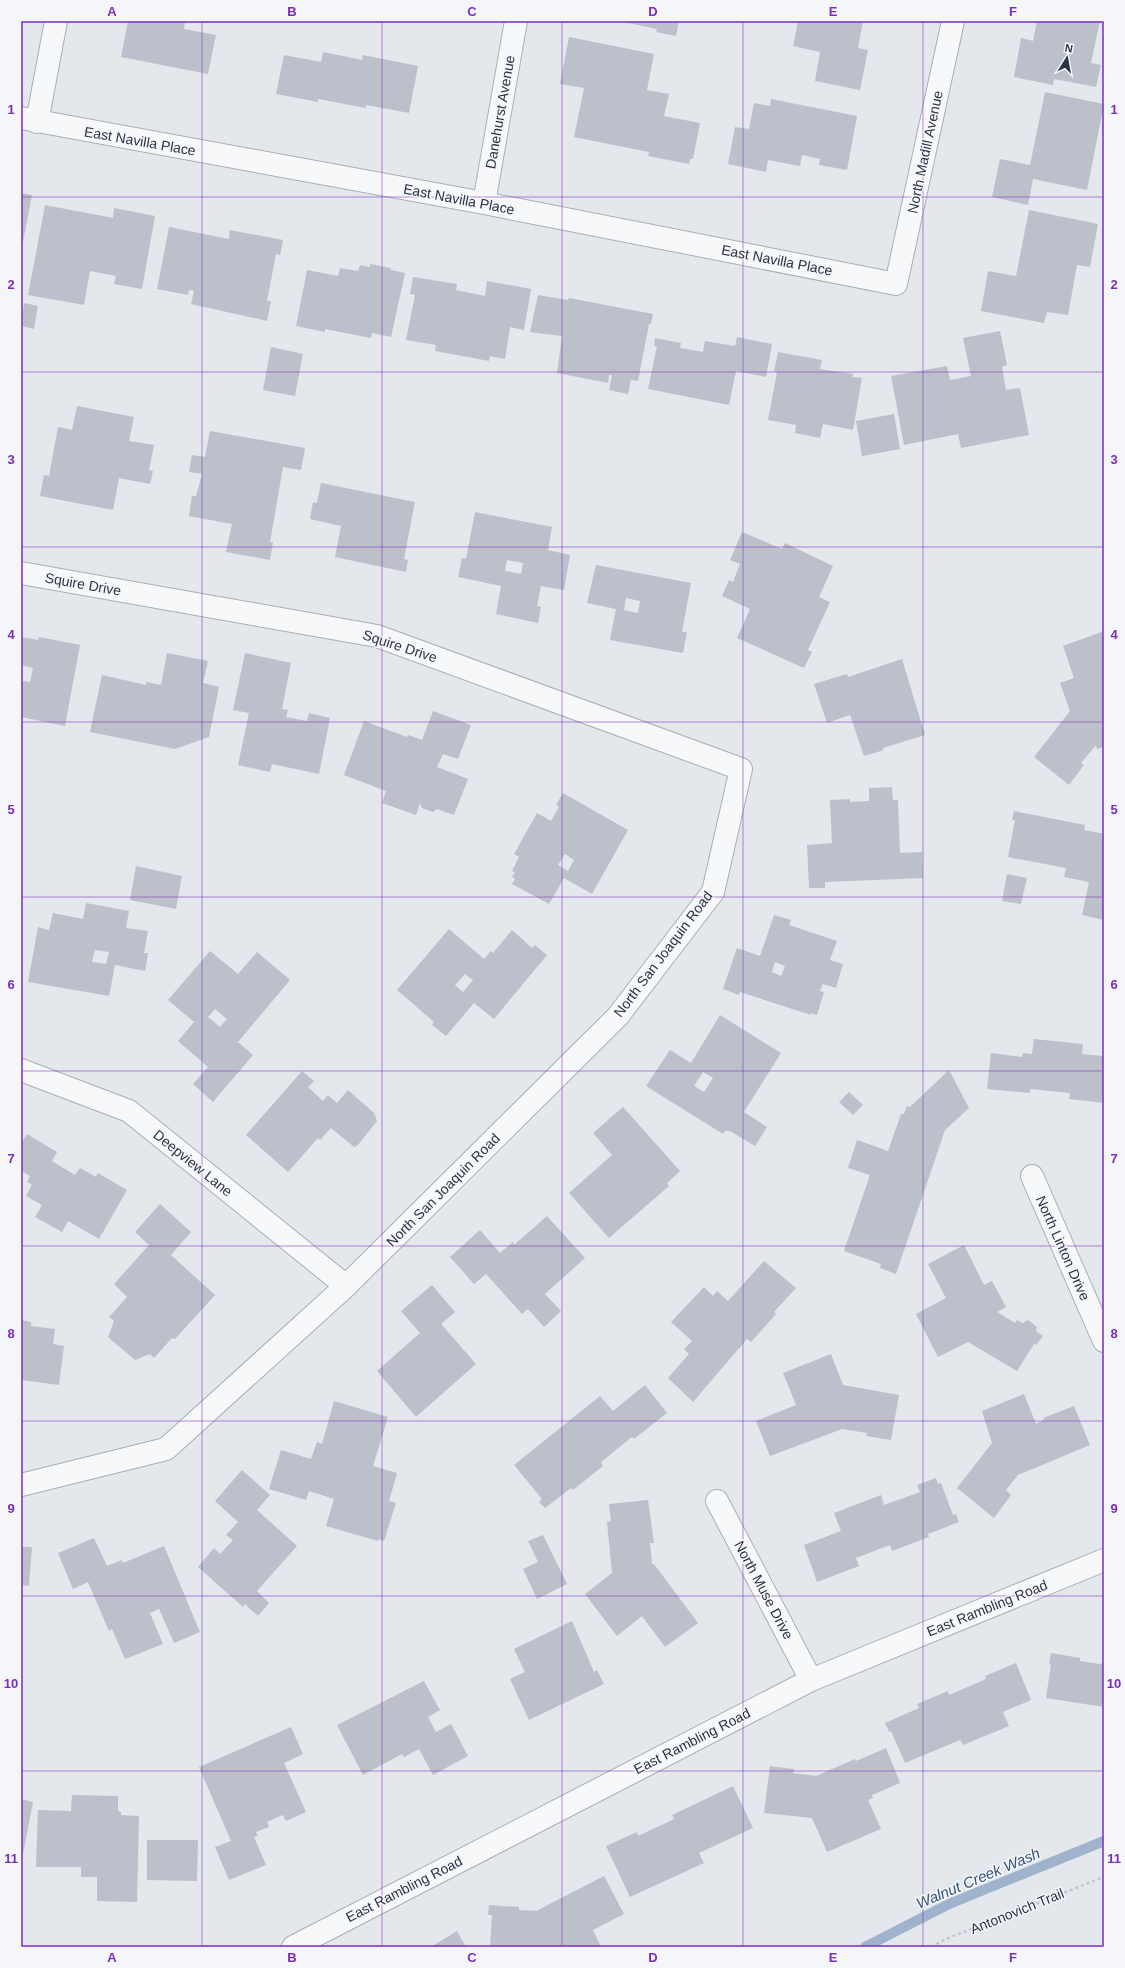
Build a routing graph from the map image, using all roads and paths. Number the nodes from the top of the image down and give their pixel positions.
1 (56, 21) edge
2 (516, 21) edge
3 (953, 21) edge
4 (29, 120) edge
5 (484, 203) junction
6 (896, 284) joint
7 (21, 573) edge
8 (741, 769) joint
9 (21, 1070) edge
10 (1032, 1176) dead end
11 (346, 1286) junction
12 (1104, 1341) edge
13 (21, 1485) edge
14 (717, 1501) dead end
15 (1104, 1560) edge
16 (811, 1680) junction
17 (1104, 1877) edge
18 (293, 1947) edge
19 (931, 1947) edge

1 - 4 street
2 - 5 street, Danehurst Avenue
3 - 6 street, North Madill Avenue
4 - 5 street, East Navilla Place
5 - 6 street, East Navilla Place
7 - 8 street, Squire Drive
8 - 11 street, North San Joaquin Road
9 - 11 street, Deepview Lane
10 - 12 street, North Linton Drive
11 - 13 street, North San Joaquin Road
14 - 16 street, North Muse Drive
15 - 16 street, East Rambling Road
16 - 18 street, East Rambling Road
17 - 19 path, Antonovich Trail

